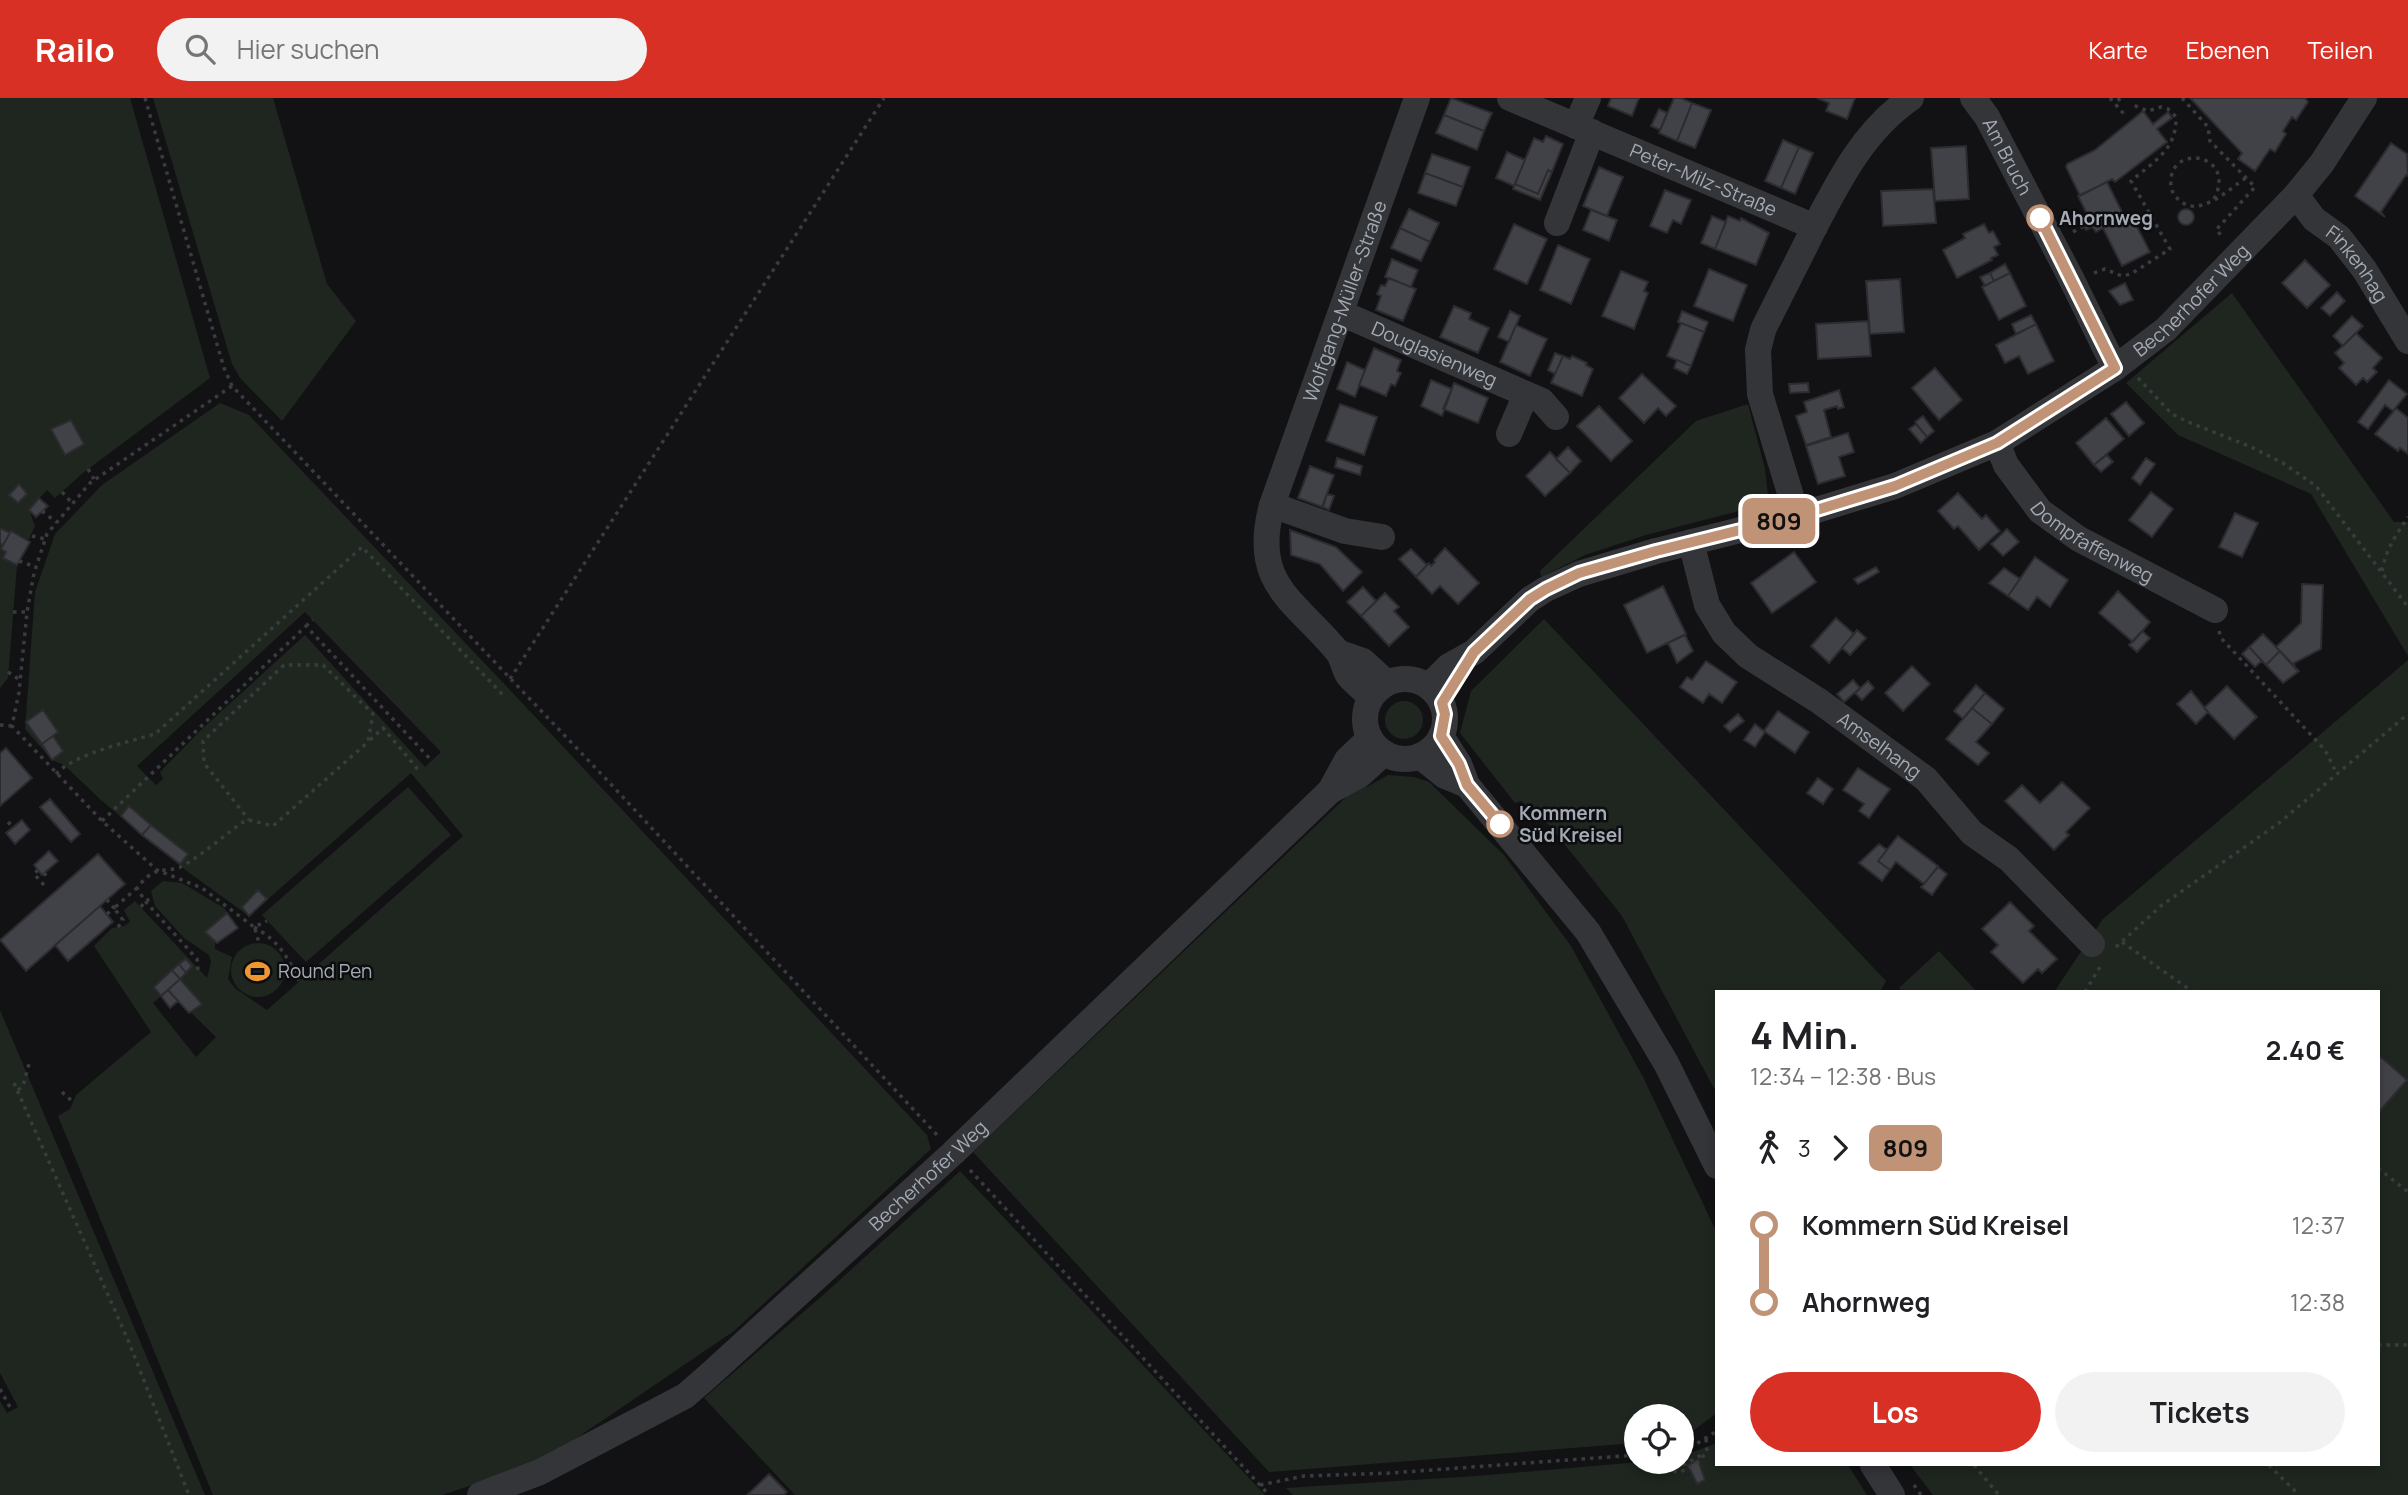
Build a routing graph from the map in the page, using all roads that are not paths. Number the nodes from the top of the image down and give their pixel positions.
1 (1417, 98) edge
2 (1510, 98) edge
3 (1588, 98) edge
4 (1911, 98) edge
5 (1973, 98) edge
6 (2364, 98) edge
7 (1584, 129) junction
8 (2296, 195) junction
9 (1557, 223) dead end
10 (1815, 227) junction
11 (1340, 313) junction
12 (2408, 341) edge
13 (2123, 370) junction
14 (1526, 394) junction
15 (1556, 417) dead end
16 (1509, 434) dead end
17 (1997, 443) junction
18 (1272, 505) junction
19 (1797, 516) junction
20 (1382, 537) dead end
21 (1691, 542) junction
22 (2215, 610) road end
23 (1379, 690) junction
24 (1436, 694) junction
25 (1441, 736) junction
26 (1377, 746) junction
27 (1420, 756) junction
28 (1467, 785) junction
29 (2104, 949) road end
30 (1715, 1162) edge
31 (1873, 1466) edge
32 (480, 1495) edge
33 (1892, 1495) edge

1 - 11 street, Wolfgang-Müller-Straße
2 - 7 street, Peter-Milz-Straße
3 - 7 street
4 - 10 street
5 - 13 street, Am Bruch
6 - 8 street, Becherhofer Weg
7 - 9 street
7 - 10 street, Peter-Milz-Straße
8 - 12 street, Finkenhag
8 - 13 street, Becherhofer Weg
10 - 19 street
11 - 14 street, Douglasienweg
11 - 18 street, Wolfgang-Müller-Straße
13 - 17 street, Becherhofer Weg
14 - 15 street, Douglasienweg
14 - 16 street
17 - 19 street, Becherhofer Weg
17 - 22 street, Dompfaffenweg
18 - 20 street
18 - 23 street, Wolfgang-Müller-Straße
19 - 21 street, Becherhofer Weg
21 - 24 street, Becherhofer Weg
21 - 29 street, Amselhang
23 - 24 street
23 - 26 street
24 - 25 street
25 - 27 street
25 - 28 street
26 - 27 street
26 - 32 street, Becherhofer Weg
27 - 28 street
28 - 30 street
31 - 33 street

